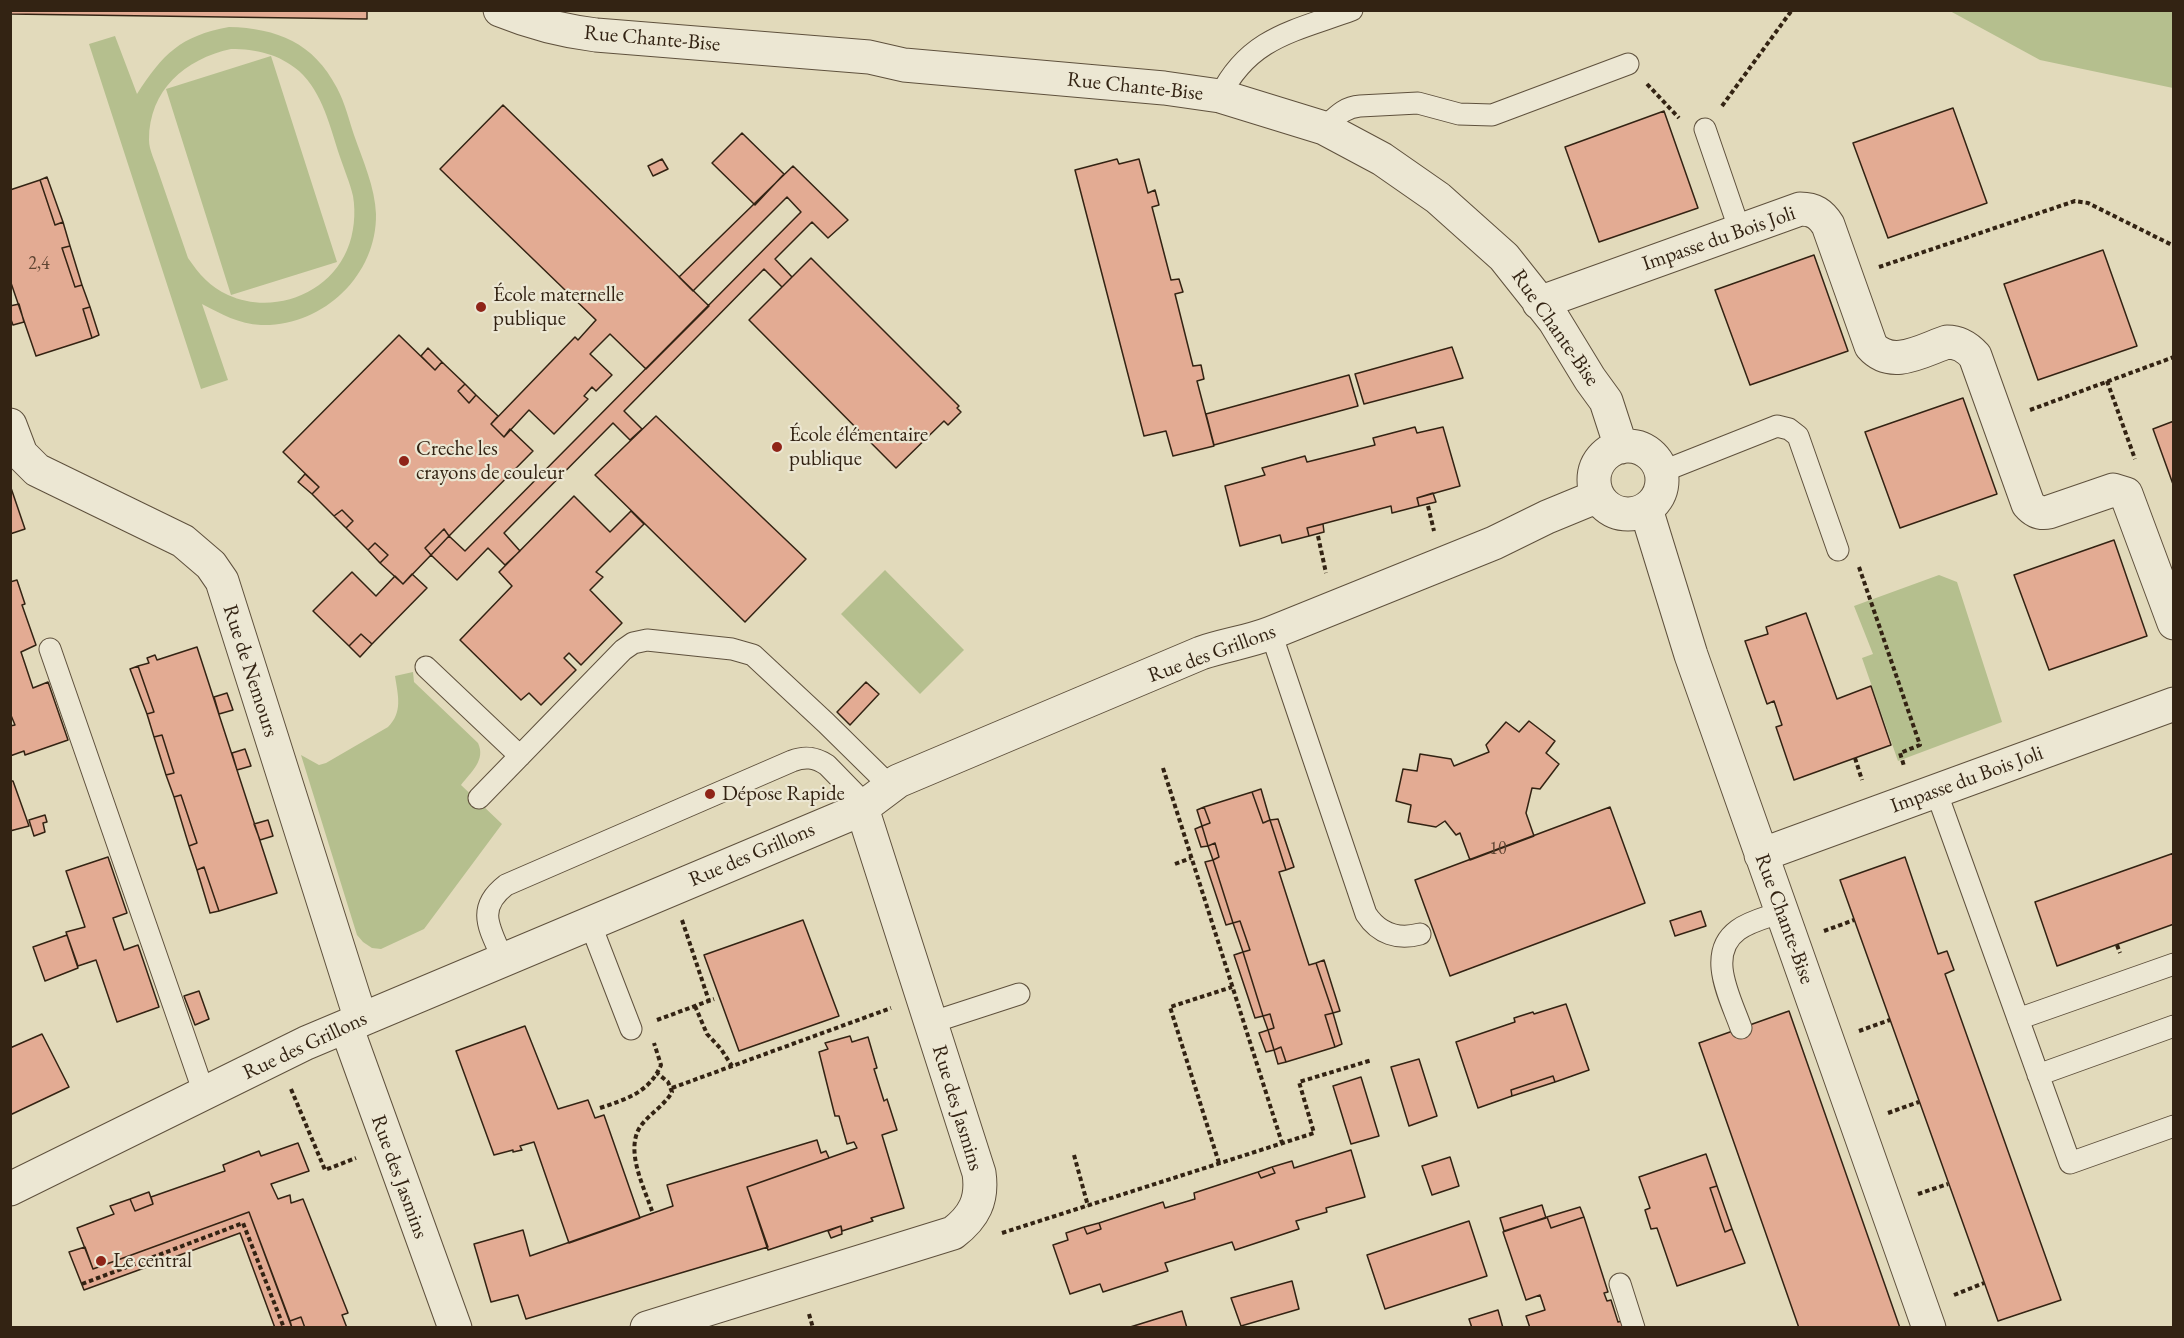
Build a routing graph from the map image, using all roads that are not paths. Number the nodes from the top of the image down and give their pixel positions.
1 (500, 10) edge
2 (1352, 10) edge
3 (1628, 64) road end
4 (1220, 96) junction
5 (1324, 128) junction
6 (1705, 129) road end
7 (1740, 231) junction
8 (1539, 303) junction
9 (10, 425) edge
10 (1621, 447) junction
11 (1661, 472) junction
12 (1598, 496) junction
13 (1646, 509) junction
14 (1838, 550) road end
15 (2174, 623) edge
16 (1271, 633) junction
17 (50, 649) dead end
18 (426, 667) dead end
19 (2174, 704) edge
20 (520, 756) junction
21 (1926, 795) junction
22 (479, 798) dead end
23 (872, 800) junction
24 (1761, 855) junction
25 (1782, 912) junction
26 (590, 923) junction
27 (1420, 934) dead end
28 (503, 959) junction
29 (2174, 964) edge
30 (1019, 994) dead end
31 (926, 1010) junction
32 (2018, 1019) junction
33 (353, 1023) junction
34 (639, 1026) road end
35 (2174, 1026) edge
36 (1741, 1029) dead end
37 (2038, 1075) junction
38 (204, 1094) junction
39 (2174, 1126) edge
40 (10, 1189) edge
41 (1620, 1284) dead end
42 (455, 1328) edge
43 (647, 1328) edge
44 (1634, 1328) edge
45 (1929, 1328) edge

1 - 4 street, Rue Chante-Bise
2 - 4 lane
3 - 5 lane
4 - 5 street, Rue Chante-Bise
5 - 8 street, Rue Chante-Bise
6 - 7 lane
7 - 8 street, Impasse du Bois Joli
7 - 15 street, Impasse du Bois Joli
8 - 10 street, Rue Chante-Bise
9 - 33 street, Rue de Nemours
10 - 11 street
10 - 12 street
11 - 13 street
11 - 14 lane
12 - 13 street
12 - 16 street, Rue des Grillons
13 - 24 street, Rue Chante-Bise
16 - 23 street, Rue des Grillons
16 - 27 lane
17 - 38 lane
18 - 20 lane
19 - 21 street, Impasse du Bois Joli
20 - 22 lane
20 - 23 lane
21 - 24 street, Impasse du Bois Joli
21 - 32 lane
23 - 26 street, Rue des Grillons
23 - 28 lane
23 - 31 street, Rue des Jasmins
24 - 25 street, Rue Chante-Bise
25 - 36 lane
25 - 45 street, Rue Chante-Bise
26 - 28 street, Rue des Grillons
26 - 34 lane
28 - 33 street, Rue des Grillons
29 - 32 lane
30 - 31 lane
31 - 43 street, Rue des Jasmins
32 - 37 lane
33 - 38 street, Rue des Grillons
33 - 42 street, Rue des Jasmins
35 - 37 lane
37 - 39 lane
38 - 40 street, Rue des Grillons
41 - 44 lane

